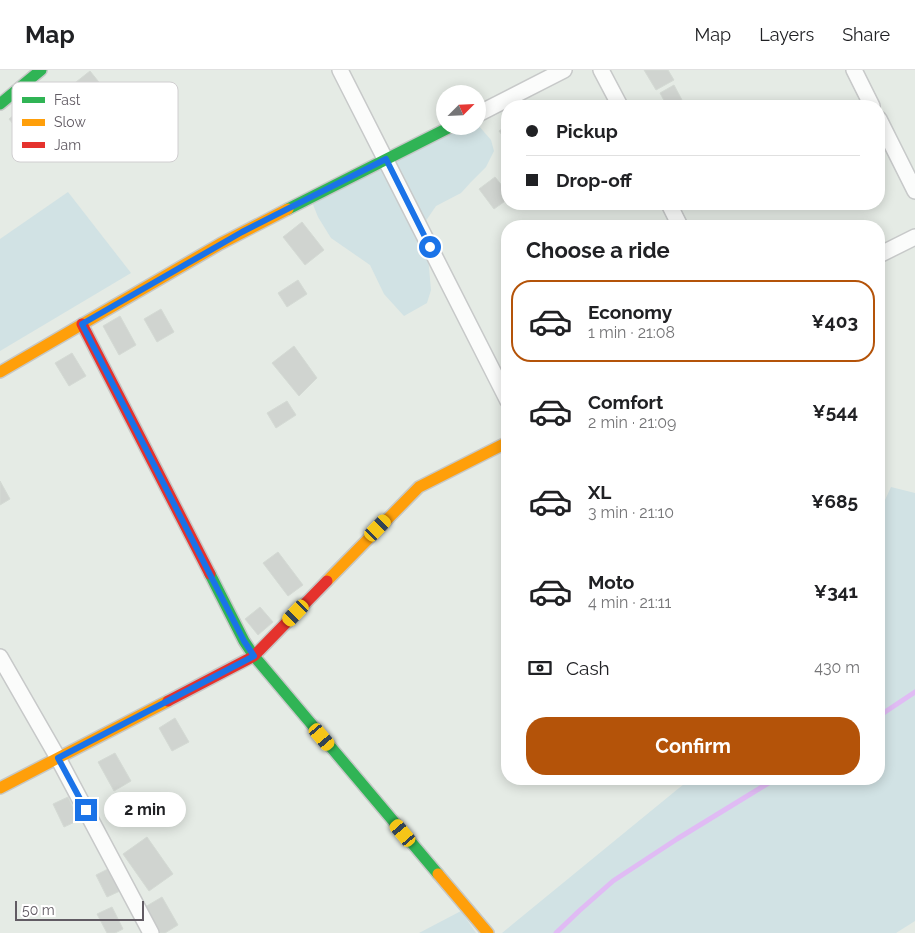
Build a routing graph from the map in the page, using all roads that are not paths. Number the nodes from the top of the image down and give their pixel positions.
1 (41, 70) edge
2 (340, 70) edge
3 (564, 70) edge
4 (602, 70) edge
5 (854, 70) edge
6 (27, 82) edge
7 (12, 94) edge
8 (505, 100) edge
9 (617, 100) edge
10 (869, 100) edge
11 (501, 102) edge
12 (0, 104) edge
13 (486, 110) edge
14 (885, 131) edge
15 (436, 134) edge
16 (386, 159) junction
17 (915, 191) edge
18 (915, 237) edge
19 (885, 252) edge
20 (82, 324) junction
21 (0, 372) edge
22 (501, 387) edge
23 (501, 446) edge
24 (254, 656) junction
25 (0, 657) edge
26 (58, 758) junction
27 (0, 788) edge
28 (151, 933) edge
29 (488, 933) edge

1 - 6 street
2 - 16 street
3 - 8 street
4 - 9 street
5 - 10 street
7 - 12 street
11 - 13 street
14 - 17 street
15 - 16 street
16 - 20 street
16 - 22 street
18 - 19 street
20 - 21 street
20 - 24 street
23 - 24 street
24 - 26 street
24 - 29 street
25 - 26 street
26 - 27 street
26 - 28 street

